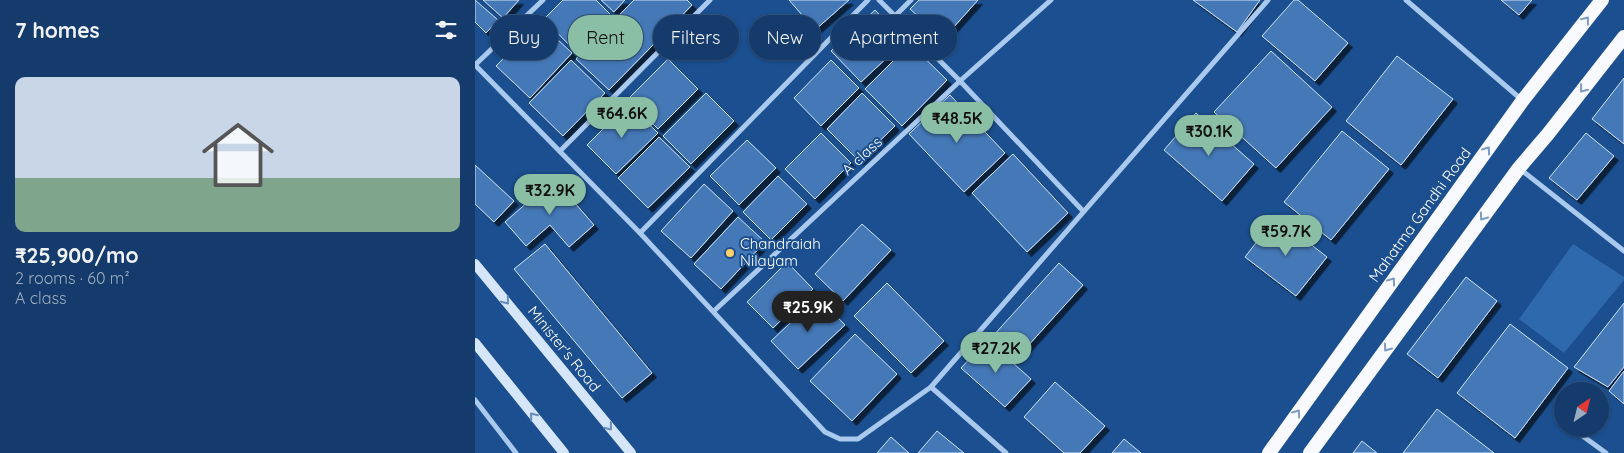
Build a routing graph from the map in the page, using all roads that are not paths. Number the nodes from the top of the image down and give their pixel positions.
1 (543, 0) edge
2 (710, 0) edge
3 (868, 0) edge
4 (879, 0) edge
5 (911, 0) edge
6 (1051, 0) edge
7 (1267, 0) edge
8 (1406, 0) edge
9 (1602, 0) edge
10 (894, 15) edge
11 (896, 15) edge
12 (1624, 37) edge
13 (939, 60) edge
14 (475, 65) edge
15 (960, 81) junction
16 (1523, 100) junction
17 (560, 151) junction
18 (1519, 168) junction
19 (1083, 211) junction
20 (640, 233) junction
21 (1624, 251) edge
22 (475, 264) edge
23 (714, 311) junction
24 (475, 343) edge
25 (931, 388) junction
26 (475, 400) edge
27 (1585, 438) edge
28 (515, 453) edge
29 (564, 453) edge
30 (631, 453) edge
31 (1006, 453) edge
32 (1269, 453) edge
33 (1310, 453) edge
34 (1606, 453) edge

1 - 14 street
2 - 17 street
3 - 20 street
4 - 10 street
5 - 11 street
6 - 15 street, A class
7 - 19 street
8 - 16 street
16 -> 9 highway, Mahatma Gandhi Road
12 -> 18 highway
13 - 15 street
14 - 17 street
15 - 19 street
15 - 23 street, A class
32 -> 16 highway, Mahatma Gandhi Road
17 - 20 street
18 - 21 street
18 -> 33 highway
19 - 25 street
20 - 23 street
22 -> 30 main road, Minister's Road
23 - 25 street
29 -> 24 main road
25 - 31 street
26 - 28 street
27 - 34 street

